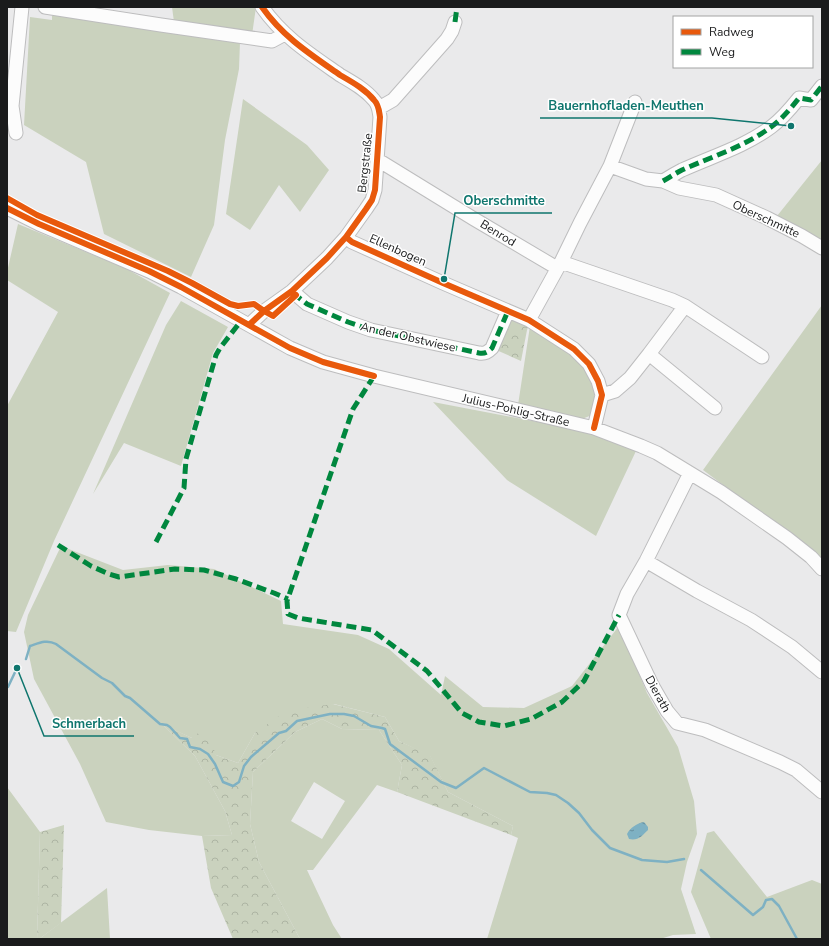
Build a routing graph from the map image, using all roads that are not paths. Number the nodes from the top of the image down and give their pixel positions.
1 (22, 7) edge
2 (45, 7) edge
3 (262, 7) edge
4 (455, 22) dead end
5 (284, 34) junction
6 (822, 86) edge
7 (635, 102) dead end
8 (379, 108) junction
9 (16, 132) dead end
10 (378, 160) junction
11 (610, 166) junction
12 (663, 181) junction
13 (7, 208) edge
14 (346, 237) junction
15 (822, 248) edge
16 (559, 265) junction
17 (292, 291) junction
18 (685, 306) junction
19 (508, 311) junction
20 (529, 320) junction
21 (249, 325) junction
22 (649, 354) junction
23 (762, 356) dead end
24 (602, 394) junction
25 (715, 408) dead end
26 (594, 428) junction
27 (690, 473) junction
28 (646, 561) junction
29 (822, 569) edge
30 (822, 672) edge
31 (822, 792) edge

1 - 9 street
2 - 5 street
3 - 5 street
4 - 8 street
5 - 8 street
6 - 12 street
7 - 11 street
8 - 10 street, Bergstraße
10 - 14 street, Bergstraße
10 - 16 street, Benrod
11 - 12 street, Oberschmitte
11 - 16 street
12 - 15 street, Oberschmitte
13 - 21 street, Julius-Pohlig-Straße
14 - 17 street, Bergstraße
14 - 19 street, Ellenbogen
16 - 18 street
16 - 20 street
17 - 19 street, An der Obstwiese
17 - 21 street, Bergstraße
18 - 22 street
18 - 23 street
19 - 20 street, Ellenbogen
20 - 24 street
21 - 26 street, Julius-Pohlig-Straße
22 - 24 street
22 - 25 street
24 - 26 street
26 - 27 street, Julius-Pohlig-Straße
27 - 28 street, Dierath
27 - 29 street, Julius-Pohlig-Straße
28 - 30 street
28 - 31 street, Dierath

